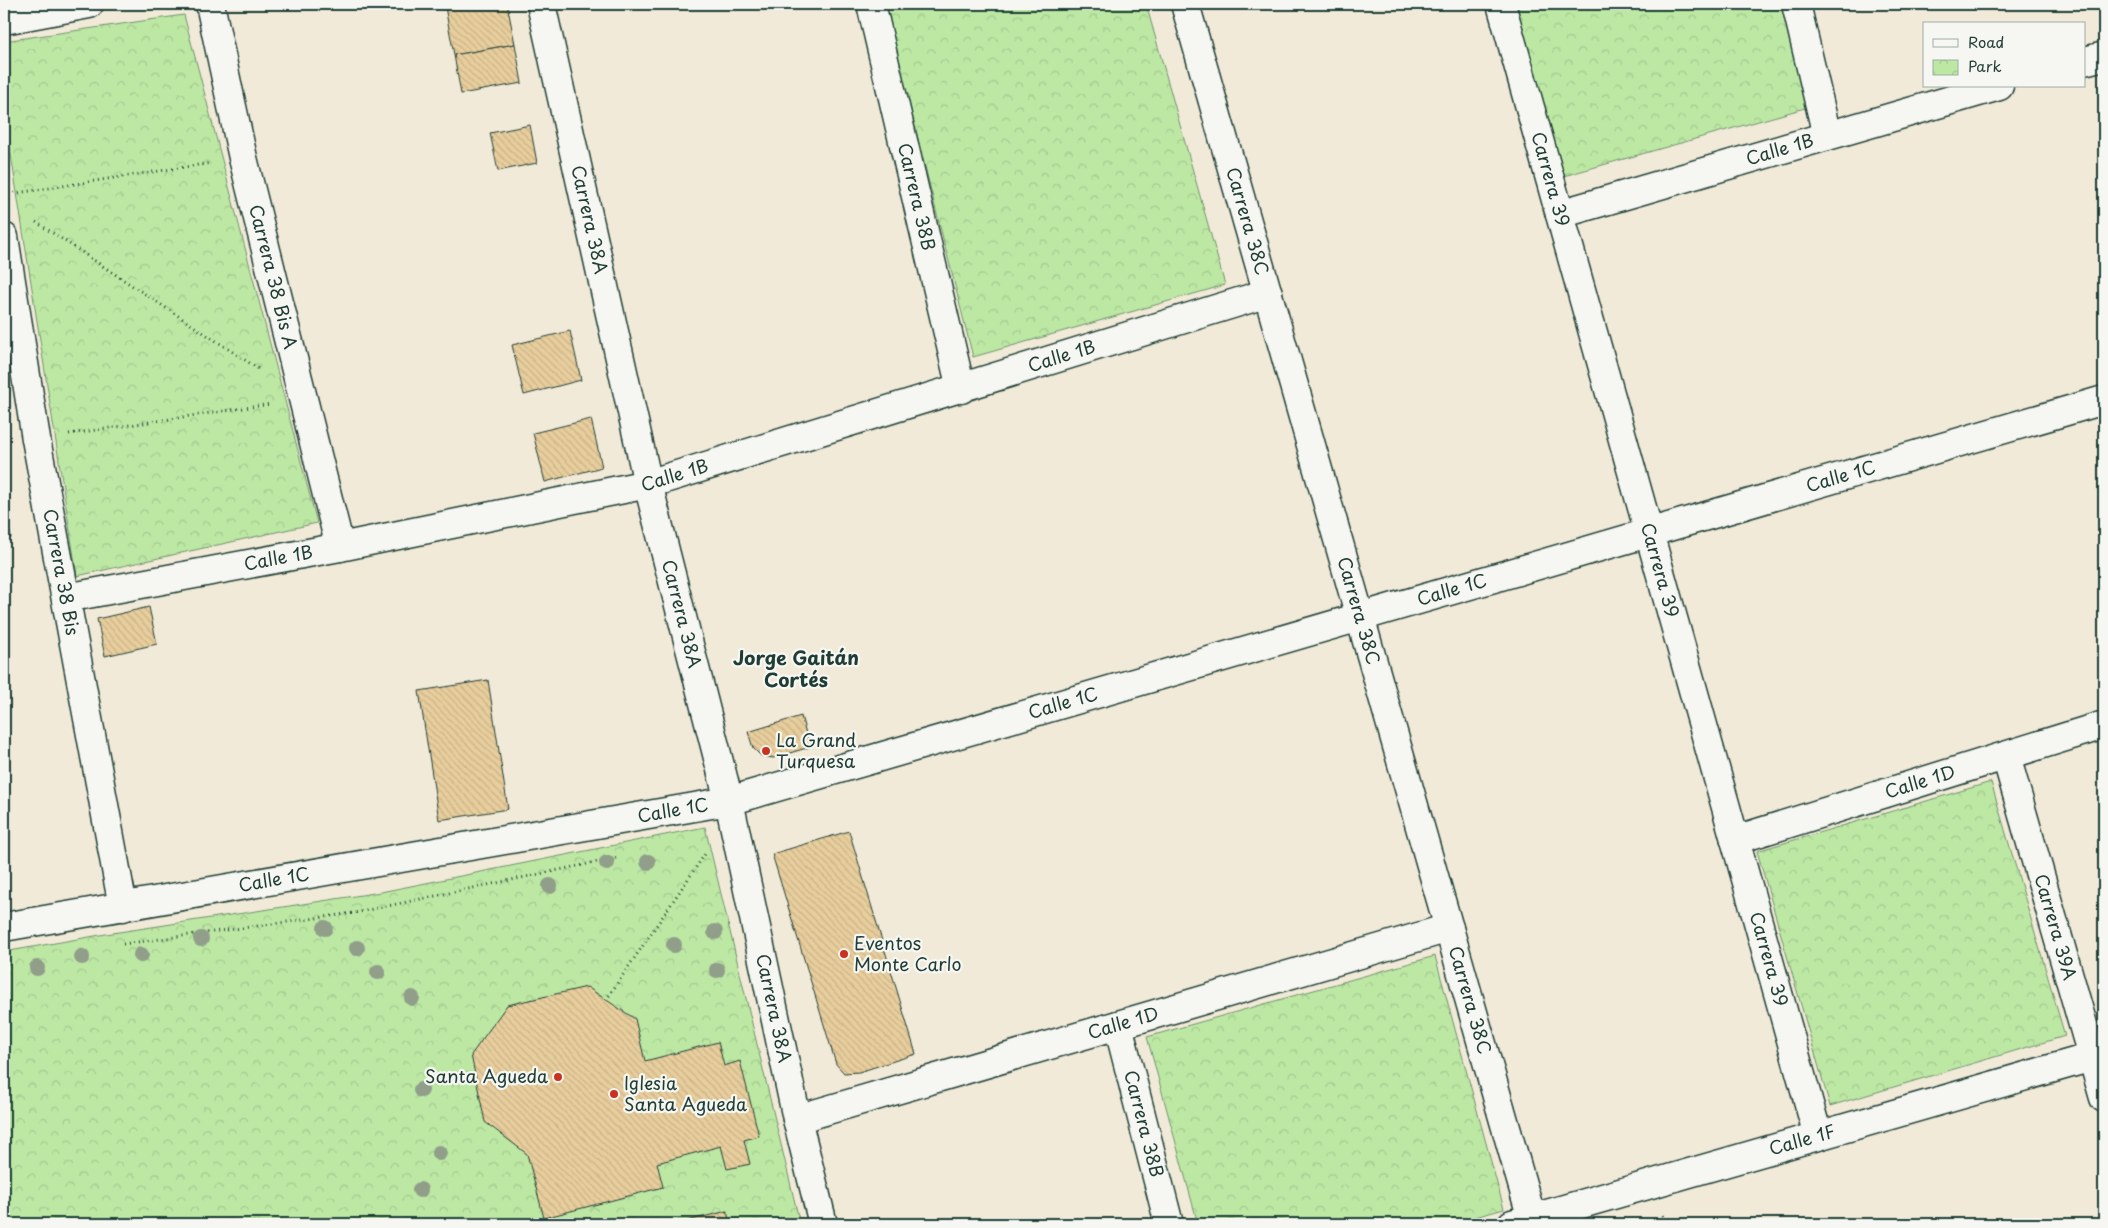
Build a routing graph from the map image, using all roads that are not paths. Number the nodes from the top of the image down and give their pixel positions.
1 (89, 4) edge
2 (210, 4) edge
3 (541, 4) edge
4 (871, 4) edge
5 (1185, 4) edge
6 (1501, 4) edge
7 (1796, 4) edge
8 (4, 20) edge
9 (2104, 56) edge
10 (2086, 60) edge
11 (1991, 88) edge
12 (1827, 136) junction
13 (1560, 214) junction
14 (4, 237) edge
15 (1268, 293) junction
16 (960, 389) junction
17 (2104, 400) edge
18 (648, 484) junction
19 (1649, 532) junction
20 (340, 548) junction
21 (66, 598) junction
22 (1360, 617) junction
23 (2104, 726) edge
24 (2006, 756) junction
25 (728, 801) junction
26 (1735, 840) junction
27 (123, 907) junction
28 (4, 928) edge
29 (1449, 928) junction
30 (1118, 1025) junction
31 (2092, 1057) junction
32 (2104, 1098) edge
33 (797, 1119) junction
34 (1818, 1136) junction
35 (1522, 1221) edge
36 (823, 1224) edge
37 (1170, 1224) edge

1 - 8 street
2 - 20 street, Carrera 38 Bis A
3 - 18 street, Carrera 38A
4 - 16 street, Carrera 38B
5 - 15 street, Carrera 38C
6 - 13 street, Carrera 39
7 - 12 street
9 - 10 street
11 - 12 street, Calle 1B
12 - 13 street, Calle 1B
13 - 19 street, Carrera 39
14 - 21 street, Carrera 38 Bis
15 - 16 street, Calle 1B
15 - 22 street, Carrera 38C
16 - 18 street, Calle 1B
17 - 19 street, Calle 1C
18 - 20 street, Calle 1B
18 - 25 street, Carrera 38A
19 - 22 street, Calle 1C
19 - 26 street, Carrera 39
20 - 21 street, Calle 1B
21 - 27 street, Carrera 38 Bis
22 - 25 street, Calle 1C
22 - 29 street, Carrera 38C
23 - 24 street, Calle 1D
24 - 26 street, Calle 1D
24 - 31 street, Carrera 39A
25 - 27 street, Calle 1C
25 - 33 street, Carrera 38A
26 - 34 street, Carrera 39
27 - 28 street, Calle 1C
29 - 30 street, Calle 1D
29 - 35 street, Carrera 38C
30 - 33 street, Calle 1D
30 - 37 street, Carrera 38B
31 - 32 street, Carrera 39A
31 - 34 street, Calle 1F
33 - 36 street, Carrera 38A
34 - 35 street, Calle 1F

